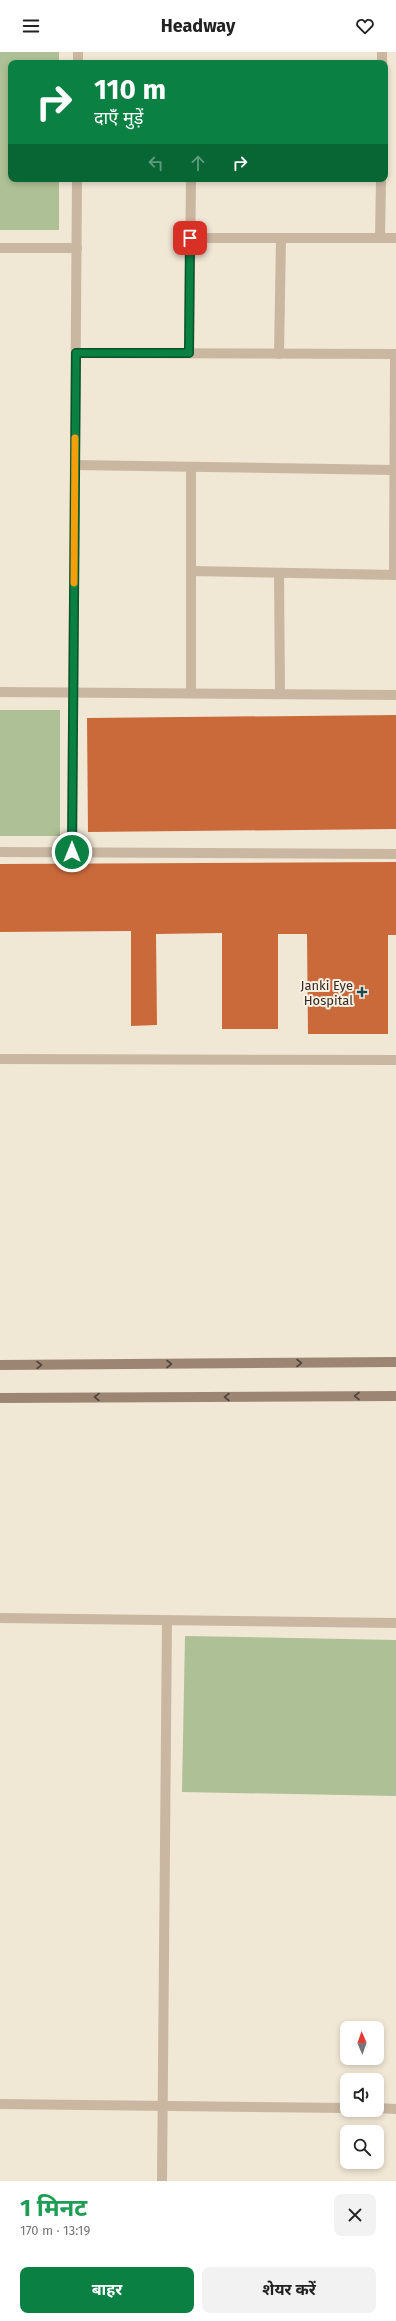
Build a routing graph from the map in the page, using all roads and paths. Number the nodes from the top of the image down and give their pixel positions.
1 (77, 182) edge
2 (191, 182) edge
3 (381, 182) edge
4 (190, 238) junction
5 (380, 238) junction
6 (396, 238) edge
7 (281, 239) junction
8 (0, 248) edge
9 (77, 248) junction
10 (76, 353) junction
11 (189, 353) junction
12 (279, 354) junction
13 (396, 354) edge
14 (75, 465) junction
15 (191, 466) junction
16 (395, 470) junction
17 (191, 571) junction
18 (279, 573) junction
19 (395, 575) edge
20 (0, 692) edge
21 (73, 693) junction
22 (191, 693) junction
23 (280, 694) junction
24 (396, 695) edge
25 (0, 852) edge
26 (72, 852) junction
27 (396, 854) edge
28 (0, 1059) edge
29 (396, 1060) edge
30 (396, 1362) edge
31 (0, 1365) edge
32 (396, 1396) edge
33 (0, 1398) edge
34 (0, 1618) edge
35 (167, 1620) junction
36 (396, 1623) edge
37 (0, 2104) edge
38 (164, 2106) junction
39 (340, 2108) edge
40 (384, 2108) edge
41 (396, 2109) edge
42 (162, 2181) edge

1 - 9 street
2 - 4 street
3 - 5 street
4 - 7 street
4 - 11 street
5 - 6 street
5 - 7 street
7 - 12 street
8 - 9 street
9 - 10 street
10 - 11 street
10 - 14 street
11 - 12 street
12 - 13 street
13 - 16 street
14 - 15 street
14 - 21 street
15 - 16 street
15 - 17 street
16 - 19 street
17 - 18 street
17 - 22 street
18 - 19 street
18 - 23 street
20 - 21 street
21 - 22 street
21 - 26 street
22 - 23 street
23 - 24 street
25 - 26 street
26 - 27 street
28 - 29 street
31 -> 30 street
32 -> 33 street
34 - 35 street
35 - 36 street
35 - 38 street
37 - 38 street
38 - 39 street
38 - 42 street
40 - 41 street

